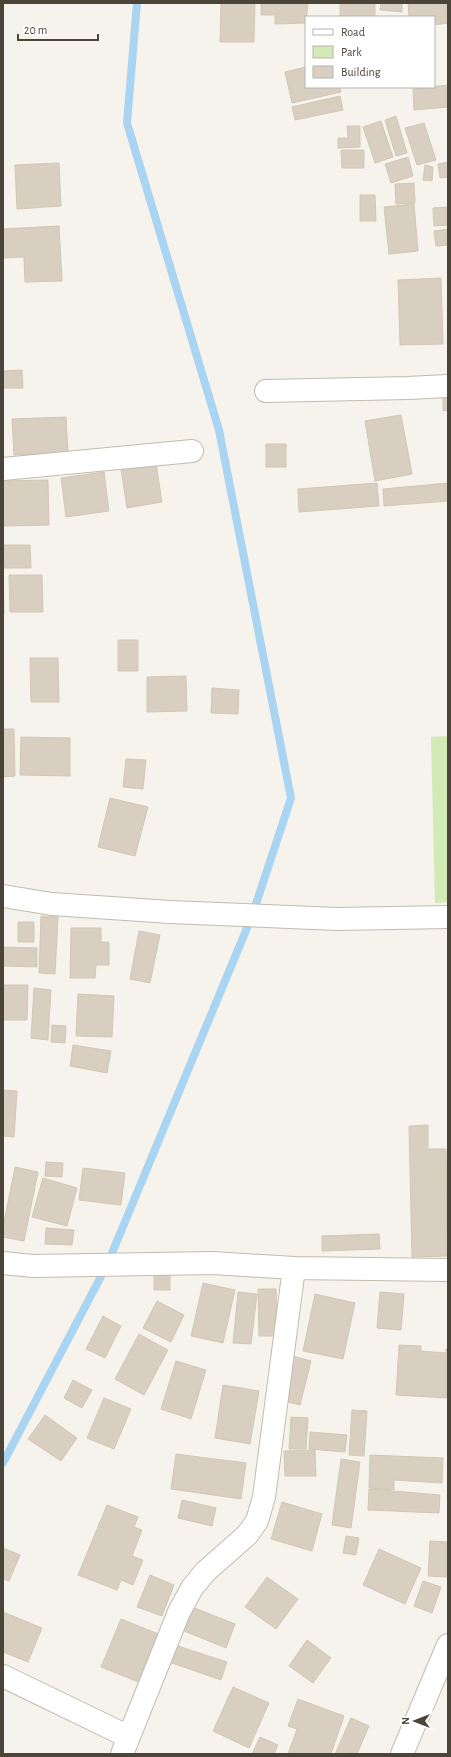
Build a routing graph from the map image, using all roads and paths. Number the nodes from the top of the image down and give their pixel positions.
1 (448, 386) edge
2 (266, 391) dead end
3 (192, 451) dead end
4 (3, 469) edge
5 (3, 896) edge
6 (448, 917) edge
7 (3, 1263) edge
8 (294, 1268) junction
9 (448, 1270) edge
10 (448, 1645) edge
11 (3, 1676) edge
12 (126, 1746) edge
13 (402, 1754) edge

1 - 2 street
3 - 4 street
5 - 6 street
7 - 8 street
8 - 9 street
8 - 12 street
10 - 13 street
11 - 12 street

